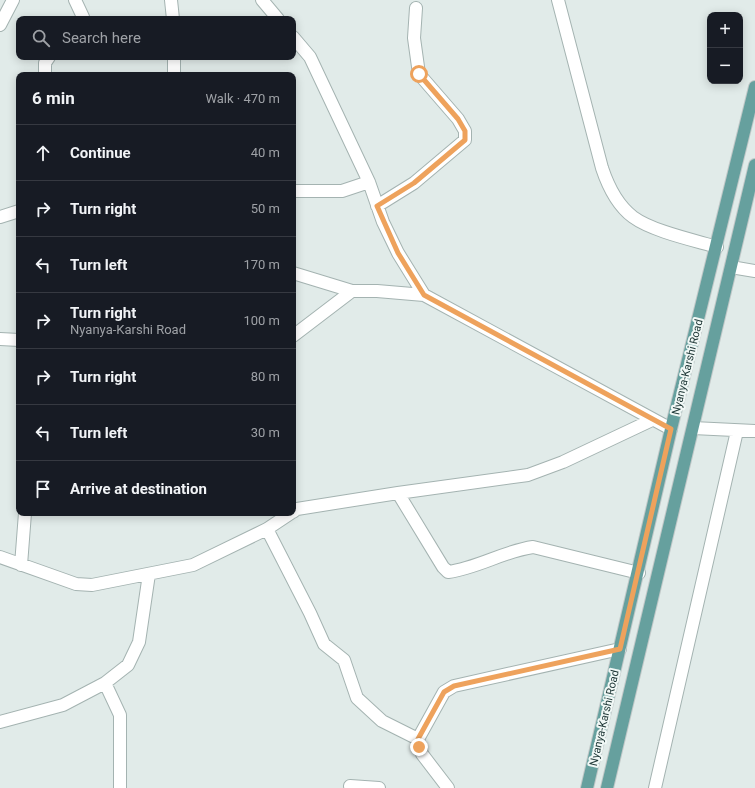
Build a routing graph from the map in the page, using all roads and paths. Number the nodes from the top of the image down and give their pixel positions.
1 (13, 0) edge
2 (75, 0) edge
3 (171, 0) edge
4 (262, 0) edge
5 (558, 0) edge
6 (416, 8) dead end
7 (83, 16) edge
8 (174, 16) edge
9 (275, 16) edge
10 (0, 25) edge
11 (296, 41) edge
12 (47, 60) edge
13 (174, 60) edge
14 (45, 72) edge
15 (174, 72) edge
16 (755, 87) edge
17 (755, 165) edge
18 (369, 182) junction
19 (752, 186) edge
20 (296, 191) edge
21 (377, 206) junction
22 (16, 211) edge
23 (0, 217) edge
24 (717, 247) junction
25 (731, 267) junction
26 (755, 271) edge
27 (296, 274) edge
28 (352, 291) junction
29 (424, 295) junction
30 (296, 334) edge
31 (0, 339) edge
32 (16, 340) edge
33 (652, 420) junction
34 (693, 428) junction
35 (671, 429) junction
36 (737, 431) junction
37 (755, 431) edge
38 (398, 493) junction
39 (296, 508) edge
40 (25, 516) edge
41 (284, 516) edge
42 (267, 529) junction
43 (0, 557) edge
44 (21, 564) junction
45 (639, 573) junction
46 (149, 574) junction
47 (620, 649) junction
48 (105, 683) junction
49 (0, 722) edge
50 (418, 739) junction
51 (350, 786) dead end
52 (120, 788) edge
53 (379, 788) edge
54 (448, 788) edge
55 (587, 788) edge
56 (607, 788) edge
57 (655, 788) edge

1 - 10 street
2 - 7 street
3 - 8 street
4 - 9 street
5 - 24 street
6 - 21 street
11 - 18 street
12 - 14 street
13 - 15 street
16 - 24 main road, Nyanya-Karshi Road
17 - 19 main road, Nyanya-Karshi Road
18 - 20 street
18 - 21 street
19 - 25 main road, Nyanya-Karshi Road
21 - 29 street
22 - 23 street
24 - 35 main road, Nyanya-Karshi Road
25 - 26 street
25 - 34 main road, Nyanya-Karshi Road
27 - 28 street
28 - 29 street
28 - 30 street
29 - 33 street
31 - 32 street
33 - 35 street
33 - 38 street
34 - 36 street
34 - 56 main road, Nyanya-Karshi Road
35 - 45 main road, Nyanya-Karshi Road
36 - 37 street
36 - 57 street
38 - 39 street
38 - 45 street
40 - 44 street
41 - 42 street
42 - 46 street
42 - 50 street
43 - 44 street
44 - 46 street
45 - 47 main road, Nyanya-Karshi Road
46 - 48 street
47 - 50 street
47 - 55 main road, Nyanya-Karshi Road
48 - 49 street
48 - 52 street
50 - 54 street
51 - 53 street

